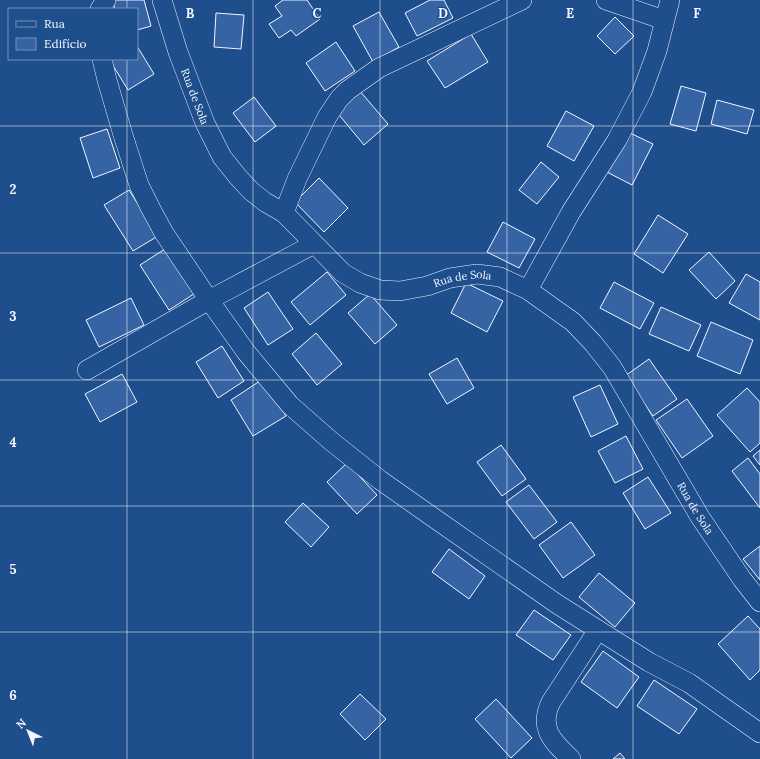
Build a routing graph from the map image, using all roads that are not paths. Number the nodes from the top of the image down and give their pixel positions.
1 (162, 0) edge
2 (522, 0) edge
3 (606, 0) edge
4 (670, 0) edge
5 (664, 20) junction
6 (102, 60) edge
7 (284, 213) junction
8 (314, 244) junction
9 (528, 290) junction
10 (209, 300) junction
11 (87, 370) dead end
12 (760, 602) edge
13 (598, 630) junction
14 (760, 733) edge
15 (571, 759) edge

1 - 7 street, Rua de Sola
2 - 7 street
3 - 5 street
4 - 5 street
5 - 9 street
6 - 10 street
7 - 8 street, Rua de Sola
8 - 9 street, Rua de Sola
8 - 10 street
9 - 12 street, Rua de Sola
10 - 11 street
10 - 13 street
13 - 14 street
13 - 15 street

